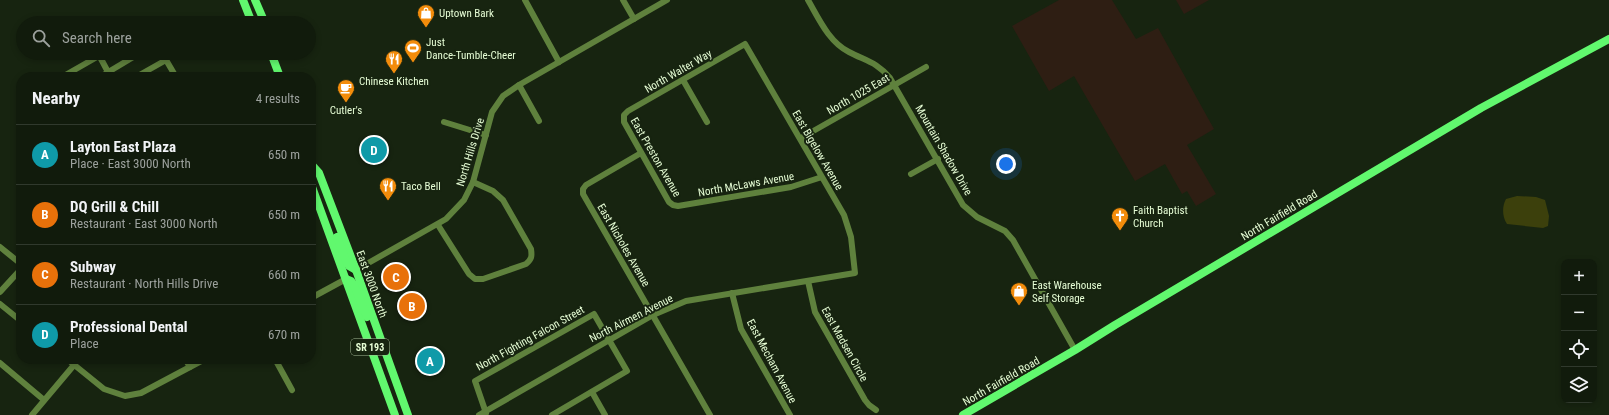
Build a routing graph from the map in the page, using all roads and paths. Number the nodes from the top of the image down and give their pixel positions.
1 (243, 0) edge
2 (256, 0) edge
3 (525, 0) edge
4 (623, 0) edge
5 (667, 0) edge
6 (808, 0) edge
7 (249, 16) edge
8 (262, 16) edge
9 (634, 19) junction
10 (1609, 39) edge
11 (745, 44) joint
12 (90, 60) edge
13 (102, 60) edge
14 (128, 60) edge
15 (166, 60) joint
16 (274, 60) edge
17 (559, 62) junction
18 (926, 67) dead end
19 (70, 72) edge
20 (108, 72) joint
21 (145, 72) edge
22 (173, 72) edge
23 (278, 72) edge
24 (684, 80) junction
25 (894, 84) junction
26 (519, 85) junction
27 (622, 118) joint
28 (539, 121) dead end
29 (444, 122) dead end
30 (707, 122) dead end
31 (486, 135) junction
32 (801, 138) junction
33 (641, 153) junction
34 (938, 159) junction
35 (316, 170) edge
36 (911, 174) dead end
37 (822, 177) junction
38 (316, 180) edge
39 (473, 182) junction
40 (316, 198) edge
41 (673, 205) joint
42 (438, 224) junction
43 (0, 247) edge
44 (16, 260) edge
45 (356, 270) junction
46 (855, 273) joint
47 (16, 274) edge
48 (346, 279) junction
49 (808, 281) junction
50 (0, 292) edge
51 (732, 293) junction
52 (316, 295) edge
53 (0, 304) edge
54 (653, 315) junction
55 (16, 317) edge
56 (608, 340) junction
57 (1076, 350) junction
58 (0, 363) edge
59 (74, 364) joint
60 (188, 364) edge
61 (197, 364) edge
62 (278, 364) edge
63 (190, 368) junction
64 (397, 387) junction
65 (292, 390) dead end
66 (592, 392) junction
67 (44, 400) junction
68 (876, 410) dead end
69 (486, 413) edge
70 (32, 415) edge
71 (396, 415) edge
72 (408, 415) edge
73 (479, 415) edge
74 (552, 415) edge
75 (605, 415) edge
76 (710, 415) edge
77 (790, 415) edge
78 (963, 415) edge

1 - 7 main road
2 - 8 main road
3 - 17 street
4 - 9 street
5 - 9 street, North Hills Drive
6 - 25 street, Mountain Shadow Drive
9 - 17 street, North Hills Drive
10 - 57 main road, North Fairfield Road
11 - 24 street, North Walter Way
11 - 32 street, East Bigelow Avenue
12 - 19 street
13 - 20 street
14 - 20 street
15 - 21 street
15 - 22 street
16 - 23 main road
17 - 26 street, North Hills Drive
18 - 25 street, North 1025 East
24 - 27 street, North Walter Way
24 - 30 street
25 - 32 street, North 1025 East
25 - 34 street, Mountain Shadow Drive
26 - 28 street
26 - 31 street, North Hills Drive
27 - 33 street, East Preston Avenue
29 - 31 street
31 - 39 street, North Hills Drive
32 - 37 street, East Bigelow Avenue
33 - 41 street, East Preston Avenue
33 - 54 street, East Nicholes Avenue
34 - 36 street
34 - 57 street, Mountain Shadow Drive
35 - 45 main road, East 3000 North / SR 193
37 - 41 street, North McLaws Avenue
37 - 46 street, East Bigelow Avenue
38 - 45 main road
39 - 42 street, North Hills Drive
39 - 42 street
40 - 48 main road, East 3000 North / SR 193
42 - 45 street, North Hills Drive
43 - 44 street
45 - 64 main road, East 3000 North / SR 193
46 - 49 street, North Airmen Avenue
47 - 50 street
48 - 52 street
48 - 64 main road
48 - 71 main road, East 3000 North / SR 193
49 - 51 street, North Airmen Avenue
49 - 68 street, East Madsen Circle
51 - 54 street, North Airmen Avenue
51 - 77 street, East Mecham Avenue
53 - 55 street
54 - 56 street, North Airmen Avenue
54 - 76 street, East Nicholes Avenue
56 - 66 street
56 - 69 street, North Airmen Avenue
56 - 69 street, North Fighting Falcon Street
57 - 78 main road, North Fairfield Road
58 - 67 street
59 - 63 street
59 - 67 street
60 - 63 street
61 - 63 street
62 - 65 street
64 - 72 main road, East 3000 North / SR 193
66 - 74 street
66 - 75 street
67 - 70 street
69 - 73 street, North Airmen Avenue

